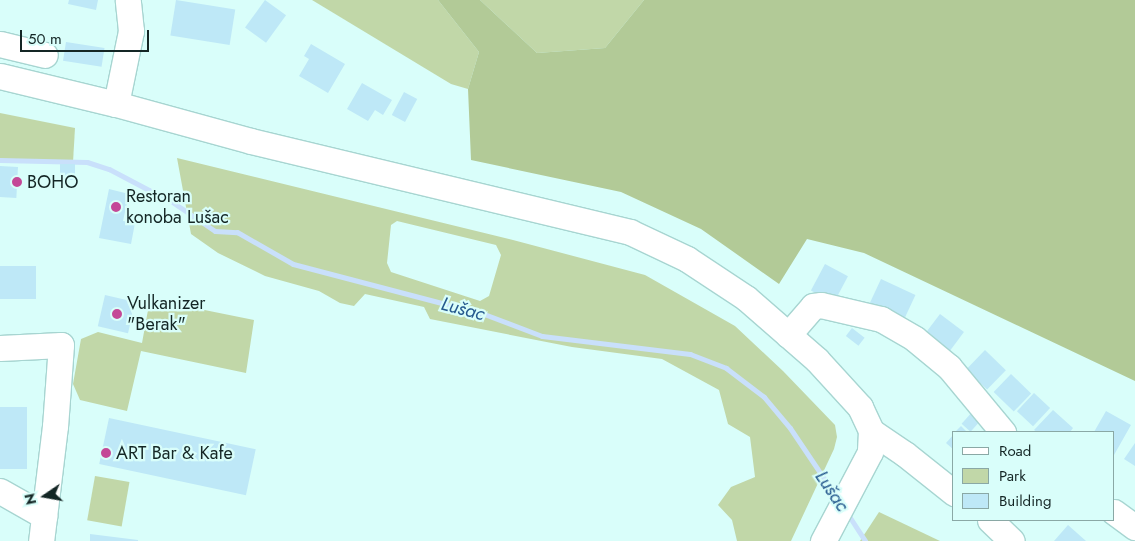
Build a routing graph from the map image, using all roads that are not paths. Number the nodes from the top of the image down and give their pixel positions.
1 (128, 0) edge
2 (0, 44) edge
3 (45, 54) dead end
4 (0, 76) edge
5 (116, 104) junction
6 (788, 335) junction
7 (0, 348) edge
8 (871, 431) junction
9 (1002, 431) edge
10 (0, 491) edge
11 (952, 491) edge
12 (1115, 513) edge
13 (44, 516) junction
14 (991, 521) edge
15 (1135, 527) edge
16 (826, 536) edge
17 (41, 541) edge
18 (1012, 541) edge

1 - 5 street
2 - 3 street
4 - 5 street
5 - 6 street
6 - 8 street
6 - 9 street
7 - 13 street
8 - 11 street
8 - 16 street
10 - 13 street
12 - 15 street
13 - 17 street
14 - 18 street

